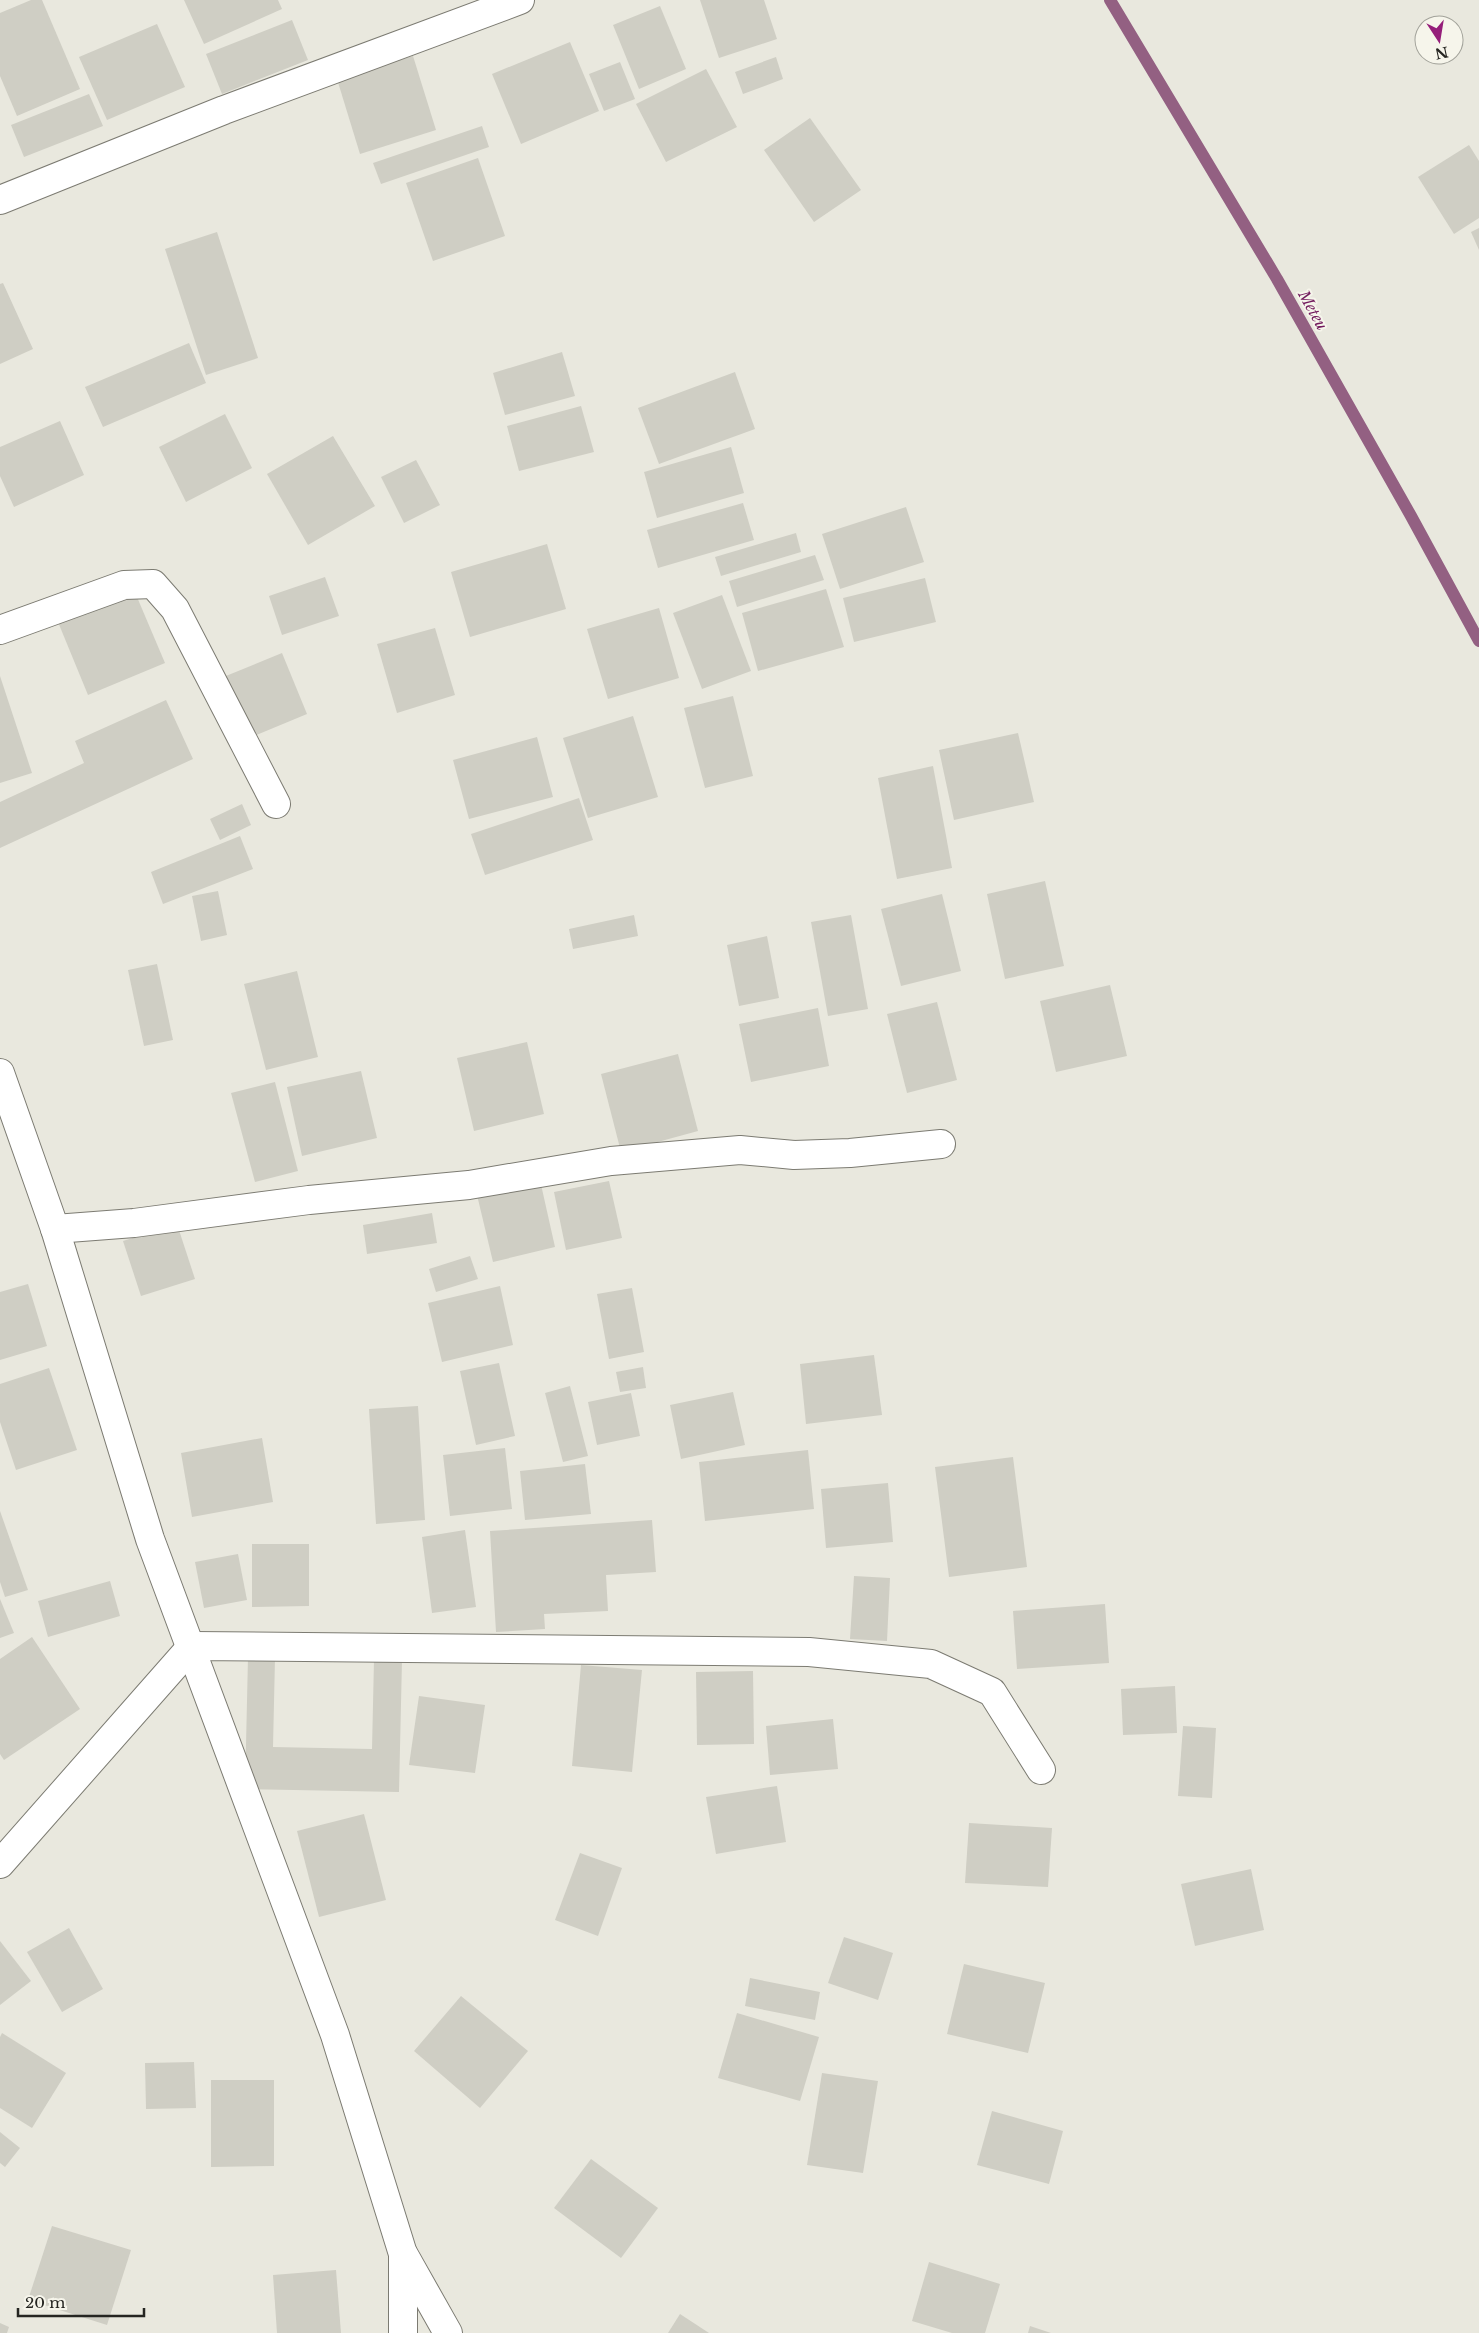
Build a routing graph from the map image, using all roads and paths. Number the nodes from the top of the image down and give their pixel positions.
1 (520, 0) edge
2 (0, 200) edge
3 (0, 630) edge
4 (276, 804) dead end
5 (0, 1073) edge
6 (941, 1144) dead end
7 (55, 1229) junction
8 (192, 1646) junction
9 (1041, 1770) dead end
10 (0, 1864) edge
11 (403, 2254) junction
12 (403, 2333) edge
13 (448, 2333) edge

1 - 2 street
3 - 4 street
5 - 7 street
6 - 7 street
7 - 8 street
8 - 9 street
8 - 10 street
8 - 11 street
11 - 12 street
11 - 13 street

